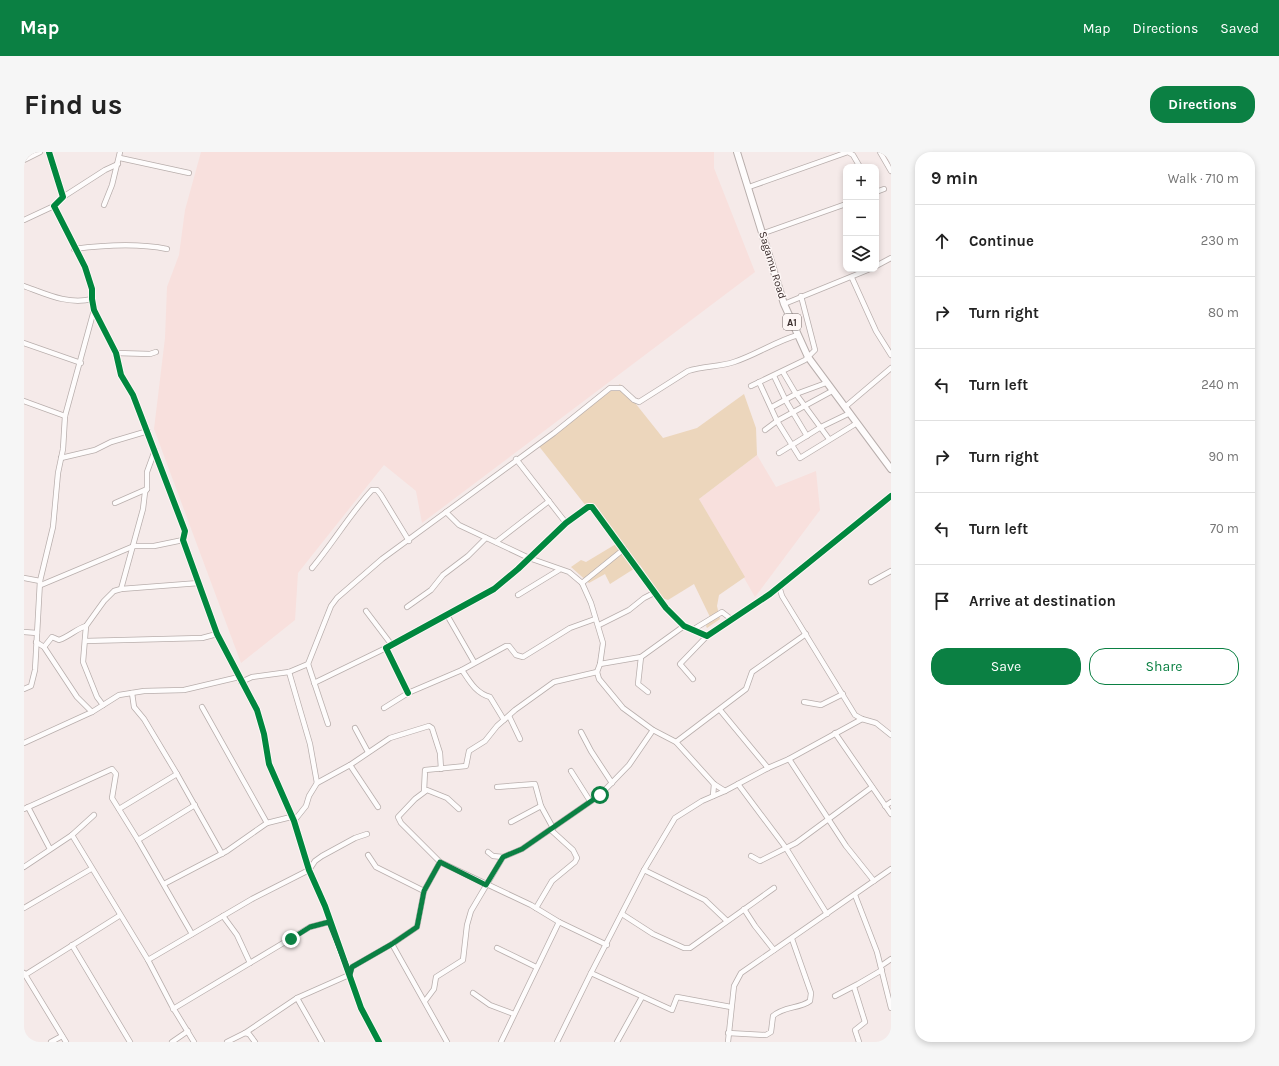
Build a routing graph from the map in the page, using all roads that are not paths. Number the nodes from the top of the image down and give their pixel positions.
1 (40, 152) edge
2 (49, 152) edge
3 (120, 152) edge
4 (737, 152) edge
5 (880, 152) edge
6 (120, 158) junction
7 (24, 160) edge
8 (118, 164) junction
9 (858, 164) edge
10 (891, 171) edge
11 (189, 173) dead end
12 (749, 187) junction
13 (884, 190) dead end
14 (879, 191) edge
15 (63, 197) junction
16 (104, 205) dead end
17 (843, 205) edge
18 (54, 206) junction
19 (24, 220) edge
20 (764, 233) junction
21 (74, 249) junction
22 (167, 249) dead end
23 (891, 258) edge
24 (879, 264) edge
25 (864, 272) edge
26 (852, 278) junction
27 (24, 286) edge
28 (801, 296) junction
29 (92, 300) junction
30 (784, 304) junction
31 (94, 310) junction
32 (798, 335) junction
33 (24, 343) edge
34 (156, 352) dead end
35 (116, 353) junction
36 (891, 355) edge
37 (808, 357) junction
38 (81, 362) junction
39 (891, 368) edge
40 (783, 372) junction
41 (774, 376) junction
42 (759, 382) junction
43 (826, 383) junction
44 (751, 386) dead end
45 (832, 391) junction
46 (796, 394) junction
47 (24, 401) edge
48 (786, 401) junction
49 (806, 406) junction
50 (772, 407) junction
51 (845, 407) junction
52 (793, 413) junction
53 (850, 413) junction
54 (65, 416) junction
55 (777, 421) junction
56 (857, 423) junction
57 (821, 427) junction
58 (765, 430) dead end
59 (148, 431) junction
60 (807, 436) junction
61 (829, 439) junction
62 (794, 445) junction
63 (63, 449) junction
64 (155, 450) junction
65 (779, 453) dead end
66 (72, 457) junction
67 (61, 458) junction
68 (516, 460) junction
69 (891, 469) edge
70 (147, 489) junction
71 (891, 496) edge
72 (549, 501) junction
73 (115, 503) dead end
74 (446, 512) junction
75 (566, 523) junction
76 (486, 538) junction
77 (183, 540) junction
78 (409, 541) junction
79 (496, 542) junction
80 (134, 546) junction
81 (624, 550) junction
82 (529, 558) junction
83 (312, 568) dead end
84 (559, 570) junction
85 (891, 571) edge
86 (24, 578) edge
87 (871, 582) dead end
88 (40, 583) junction
89 (199, 583) junction
90 (582, 583) junction
91 (779, 586) junction
92 (121, 589) junction
93 (654, 593) junction
94 (518, 595) dead end
95 (407, 607) dead end
96 (366, 611) dead end
97 (447, 616) junction
98 (595, 619) junction
99 (731, 619) junction
100 (599, 625) junction
101 (86, 626) junction
102 (684, 626) junction
103 (694, 629) junction
104 (24, 632) edge
105 (37, 634) junction
106 (217, 634) junction
107 (806, 634) junction
108 (707, 636) junction
109 (36, 642) junction
110 (85, 642) junction
111 (391, 644) junction
112 (44, 647) junction
113 (386, 648) junction
114 (641, 657) junction
115 (474, 662) junction
116 (308, 664) junction
117 (600, 664) junction
118 (462, 670) junction
119 (289, 672) junction
120 (597, 672) junction
121 (239, 677) junction
122 (693, 679) dead end
123 (241, 682) junction
124 (314, 683) junction
125 (24, 689) edge
126 (648, 692) dead end
127 (132, 693) junction
128 (408, 693) junction
129 (843, 694) junction
130 (804, 702) dead end
131 (103, 705) junction
132 (202, 707) dead end
133 (384, 708) dead end
134 (720, 710) junction
135 (92, 712) junction
136 (509, 716) junction
137 (862, 719) junction
138 (504, 720) junction
139 (328, 724) dead end
140 (355, 728) dead end
141 (653, 730) junction
142 (581, 732) dead end
143 (835, 733) junction
144 (891, 735) edge
145 (520, 739) dead end
146 (676, 742) junction
147 (24, 743) edge
148 (368, 752) junction
149 (789, 759) junction
150 (350, 765) junction
151 (768, 768) junction
152 (442, 769) junction
153 (571, 771) dead end
154 (177, 774) junction
155 (317, 783) junction
156 (612, 783) junction
157 (714, 784) junction
158 (738, 784) junction
159 (498, 787) dead end
160 (872, 787) junction
161 (424, 791) junction
162 (725, 792) junction
163 (713, 796) junction
164 (590, 801) junction
165 (891, 802) edge
166 (195, 805) junction
167 (541, 806) junction
168 (885, 806) junction
169 (378, 807) dead end
170 (26, 808) edge
171 (119, 809) junction
172 (459, 809) dead end
173 (891, 814) edge
174 (94, 815) dead end
175 (828, 818) junction
176 (292, 819) junction
177 (511, 822) dead end
178 (267, 823) junction
179 (552, 829) junction
180 (367, 834) dead end
181 (72, 835) junction
182 (138, 840) junction
183 (786, 848) junction
184 (50, 849) junction
185 (488, 852) dead end
186 (222, 854) junction
187 (368, 855) dead end
188 (751, 856) dead end
189 (503, 857) junction
190 (440, 862) junction
191 (24, 867) edge
192 (91, 869) junction
193 (309, 870) junction
194 (644, 870) junction
195 (891, 870) edge
196 (874, 881) junction
197 (164, 884) junction
198 (486, 885) junction
199 (774, 888) dead end
200 (424, 891) junction
201 (855, 895) junction
202 (24, 908) edge
203 (536, 908) junction
204 (744, 908) junction
205 (622, 914) junction
206 (827, 914) junction
207 (119, 916) junction
208 (223, 916) junction
209 (727, 921) junction
210 (329, 922) junction
211 (559, 922) junction
212 (192, 934) junction
213 (792, 939) junction
214 (392, 944) junction
215 (72, 945) junction
216 (607, 945) junction
217 (497, 948) dead end
218 (774, 950) junction
219 (891, 959) edge
220 (148, 960) junction
221 (250, 963) junction
222 (536, 967) junction
223 (881, 968) junction
224 (591, 973) junction
225 (24, 974) edge
226 (350, 975) junction
227 (854, 987) junction
228 (473, 993) dead end
229 (835, 996) dead end
230 (642, 997) junction
231 (889, 997) edge
232 (297, 998) junction
233 (425, 1001) junction
234 (731, 1007) junction
235 (891, 1008) edge
236 (174, 1009) junction
237 (514, 1014) junction
238 (188, 1031) junction
239 (245, 1033) junction
240 (728, 1033) junction
241 (62, 1036) junction
242 (51, 1042) edge
243 (66, 1042) edge
244 (130, 1042) edge
245 (172, 1042) edge
246 (194, 1042) edge
247 (227, 1042) edge
248 (255, 1042) edge
249 (322, 1042) edge
250 (379, 1042) edge
251 (447, 1042) edge
252 (501, 1042) edge
253 (557, 1042) edge
254 (618, 1042) edge
255 (728, 1042) edge
256 (859, 1042) edge

1 - 7 street
2 - 15 street
3 - 6 street
4 - 12 highway, Sagamu Road / A1
5 - 10 street
6 - 8 street
6 - 11 street
8 - 15 street
8 - 16 street
9 - 12 street
12 - 20 highway, Sagamu Road / A1
13 - 14 street
15 - 18 street
17 - 20 street
18 - 19 street
18 - 21 street
20 - 30 highway, Sagamu Road / A1
21 - 22 street
21 - 29 street
23 - 24 street
25 - 26 street
26 - 28 street
26 - 36 street
27 - 29 street
28 - 30 street
28 - 37 street
29 - 31 street
30 - 32 highway, Sagamu Road / A1
31 - 35 street
31 - 38 street
32 - 37 highway, Sagamu Road / A1
32 - 68 street
33 - 38 street
34 - 35 street
35 - 59 street
37 - 40 street
37 - 43 highway, Sagamu Road / A1
38 - 54 street
39 - 51 street
40 - 41 street
40 - 46 street
41 - 42 street
41 - 48 street
42 - 44 street
42 - 50 street
43 - 45 highway, Sagamu Road / A1
43 - 46 street
45 - 49 street
45 - 51 highway, Sagamu Road / A1
46 - 48 street
46 - 49 street
47 - 54 street
48 - 50 street
48 - 52 street
49 - 52 street
49 - 57 street
50 - 55 street
51 - 53 highway, Sagamu Road / A1
52 - 55 street
52 - 60 street
53 - 56 highway, Sagamu Road / A1
53 - 57 street
54 - 63 street
55 - 58 street
55 - 62 street
56 - 61 street
56 - 69 highway, Sagamu Road / A1
57 - 60 street
57 - 61 street
59 - 64 street
59 - 66 street
60 - 62 street
61 - 62 street
62 - 65 street
63 - 66 street
63 - 67 street
64 - 70 street
64 - 77 street
66 - 67 street
67 - 88 street
68 - 72 street
68 - 74 street
70 - 73 street
70 - 80 street
71 - 91 street
72 - 75 street
72 - 79 street
74 - 76 street
74 - 78 street
75 - 81 street
75 - 82 street
76 - 79 street
76 - 95 street
77 - 80 street
77 - 89 street
78 - 83 street
78 - 116 street
79 - 82 street
80 - 88 street
80 - 92 street
81 - 90 street
81 - 93 street
82 - 84 street
82 - 97 street
84 - 90 street
84 - 94 street
85 - 87 street
86 - 88 street
88 - 105 street
89 - 92 street
89 - 106 street
90 - 98 street
91 - 99 street
91 - 107 street
92 - 101 street
93 - 100 street
93 - 102 street
96 - 111 street
97 - 111 street
97 - 115 street
98 - 100 street
98 - 115 street
99 - 103 street
99 - 108 street
100 - 117 street
101 - 110 street
101 - 112 street
102 - 103 street
102 - 114 street
103 - 108 street
104 - 105 street
105 - 109 street
106 - 110 street
106 - 121 street
107 - 129 street
107 - 134 street
108 - 122 street
109 - 112 street
109 - 125 street
110 - 131 street
111 - 113 street
112 - 135 street
113 - 124 street
113 - 128 street
114 - 117 street
114 - 126 street
115 - 118 street
116 - 119 street
116 - 124 street
117 - 120 street
118 - 128 street
118 - 138 street
119 - 123 street
119 - 155 street
120 - 136 street
120 - 141 street
121 - 123 street
121 - 127 street
123 - 176 street
124 - 139 street
127 - 131 street
127 - 154 street
128 - 133 street
129 - 130 street
129 - 137 street
131 - 135 street
132 - 178 street
134 - 146 street
134 - 151 street
135 - 147 street
136 - 138 street
136 - 145 street
137 - 143 street
137 - 144 street
138 - 152 street
140 - 148 street
141 - 146 street
141 - 156 street
142 - 156 street
143 - 149 street
143 - 160 street
146 - 157 street
148 - 150 street
148 - 152 street
149 - 151 street
149 - 175 street
150 - 155 street
150 - 169 street
151 - 158 street
152 - 161 street
153 - 164 street
154 - 166 street
154 - 171 street
155 - 176 street
156 - 164 street
157 - 162 street
157 - 163 street
158 - 162 street
158 - 183 street
159 - 167 street
160 - 168 street
160 - 175 street
161 - 172 street
161 - 190 street
162 - 163 street
163 - 194 street
164 - 179 street
165 - 168 street
166 - 182 street
166 - 186 street
167 - 177 street
167 - 179 street
168 - 173 street
170 - 171 street
170 - 184 street
171 - 182 street
174 - 181 street
175 - 183 street
175 - 196 street
176 - 178 street
176 - 193 street
178 - 186 street
179 - 189 street
179 - 203 street
180 - 193 street
181 - 184 street
181 - 192 street
182 - 197 street
183 - 188 street
183 - 206 street
184 - 191 street
185 - 189 street
186 - 197 street
187 - 200 street
189 - 198 street
190 - 198 street
190 - 200 street
192 - 202 street
192 - 207 street
193 - 208 street
193 - 210 street
194 - 205 street
194 - 209 street
195 - 196 street
196 - 201 street
197 - 212 street
198 - 203 street
198 - 233 street
199 - 204 street
200 - 214 street
201 - 206 street
201 - 223 street
203 - 211 street
204 - 209 street
204 - 218 street
205 - 209 street
205 - 216 street
206 - 213 street
207 - 215 street
207 - 220 street
208 - 212 street
208 - 221 street
210 - 221 street
210 - 226 street
211 - 216 street
211 - 222 street
212 - 220 street
213 - 218 street
213 - 240 street
214 - 226 street
214 - 233 street
215 - 225 street
215 - 244 street
216 - 224 street
217 - 222 street
218 - 234 street
219 - 223 street
220 - 236 street
221 - 236 street
222 - 237 street
223 - 227 street
223 - 231 street
224 - 230 street
224 - 253 street
225 - 241 street
226 - 232 street
226 - 250 street
227 - 229 street
227 - 256 street
228 - 237 street
230 - 234 street
230 - 254 street
231 - 235 street
232 - 239 street
232 - 249 street
233 - 251 street
234 - 240 street
236 - 238 street
237 - 252 street
238 - 245 street
238 - 246 street
239 - 247 street
239 - 248 street
240 - 255 street
241 - 242 street
241 - 243 street

